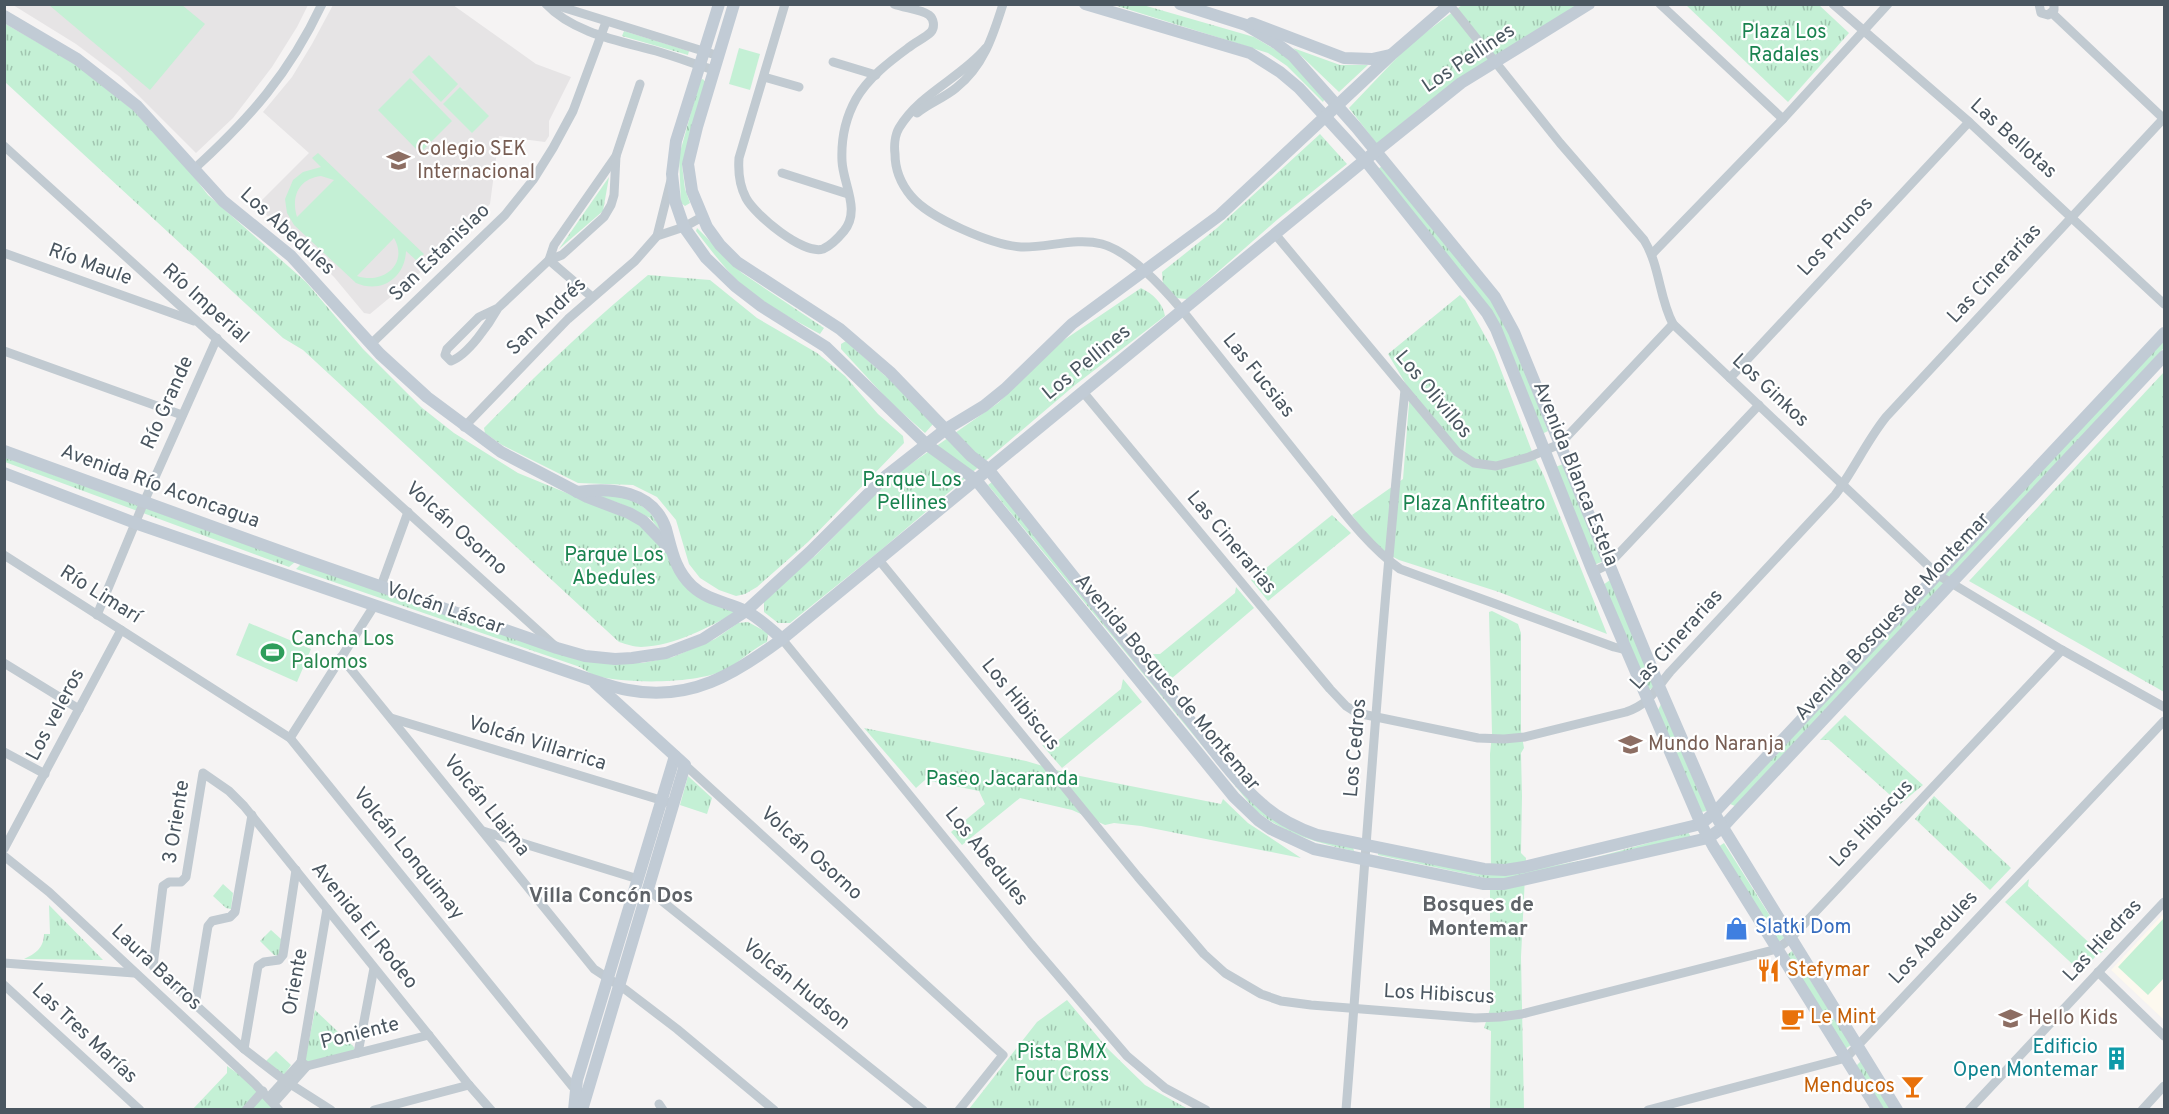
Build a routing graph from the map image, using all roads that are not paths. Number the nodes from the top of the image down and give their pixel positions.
1 (322, 4) edge
2 (546, 4) edge
3 (552, 4) edge
4 (719, 4) edge
5 (734, 4) edge
6 (785, 4) edge
7 (894, 4) edge
8 (1003, 4) edge
9 (1085, 4) edge
10 (1180, 4) edge
11 (1589, 4) edge
12 (1660, 4) edge
13 (1833, 4) edge
14 (1888, 4) edge
15 (2039, 4) edge
16 (1450, 5) edge
17 (2053, 9) edge
18 (4, 16) edge
19 (606, 22) junction
20 (1237, 22) junction
21 (1863, 31) junction
22 (602, 36) junction
23 (704, 51) junction
24 (1391, 55) junction
25 (718, 56) junction
26 (833, 62) dead end
27 (1496, 63) junction
28 (700, 65) junction
29 (714, 70) junction
30 (876, 75) junction
31 (764, 77) junction
32 (639, 84) dead end
33 (799, 87) dead end
34 (1338, 106) junction
35 (1326, 117) junction
36 (1783, 119) junction
37 (2164, 119) edge
38 (1969, 122) junction
39 (4, 146) edge
40 (1376, 151) junction
41 (615, 156) junction
42 (1365, 160) junction
43 (194, 169) junction
44 (782, 173) dead end
45 (672, 174) junction
46 (848, 194) junction
47 (702, 217) junction
48 (2072, 218) junction
49 (684, 227) junction
50 (1275, 234) junction
51 (657, 236) junction
52 (4, 253) edge
53 (1652, 254) junction
54 (549, 260) junction
55 (1144, 272) junction
56 (592, 297) junction
57 (2164, 304) edge
58 (498, 308) junction
59 (1182, 310) junction
60 (198, 322) junction
61 (1673, 324) junction
62 (840, 329) junction
63 (2164, 333) edge
64 (217, 338) junction
65 (371, 344) junction
66 (826, 347) junction
67 (4, 351) edge
68 (2164, 356) edge
69 (1730, 378) junction
70 (1405, 390) junction
71 (1083, 392) junction
72 (1759, 405) junction
73 (182, 415) junction
74 (464, 427) junction
75 (946, 429) junction
76 (926, 444) junction
77 (1560, 444) junction
78 (4, 451) edge
79 (1545, 451) junction
80 (988, 469) junction
81 (4, 473) edge
82 (976, 480) junction
83 (1843, 484) junction
84 (382, 488) joint
85 (576, 492) junction
86 (144, 502) junction
87 (408, 512) junction
88 (135, 524) junction
89 (670, 549) junction
90 (4, 555) edge
91 (302, 559) joint
92 (879, 560) junction
93 (1389, 561) junction
94 (1609, 564) junction
95 (1593, 572) junction
96 (285, 575) joint
97 (1938, 575) junction
98 (1951, 584) junction
99 (381, 586) junction
100 (374, 606) junction
101 (746, 611) junction
102 (97, 615) junction
103 (122, 630) junction
104 (782, 639) junction
105 (557, 648) junction
106 (1626, 650) junction
107 (2062, 650) junction
108 (341, 657) junction
109 (4, 663) edge
110 (176, 664) joint
111 (592, 680) junction
112 (1659, 686) junction
113 (1648, 700) junction
114 (2164, 707) edge
115 (79, 709) junction
116 (391, 718) junction
117 (1377, 718) junction
118 (2164, 721) edge
119 (290, 738) junction
120 (4, 752) edge
121 (680, 761) junction
122 (203, 773) joint
123 (45, 774) junction
124 (668, 802) junction
125 (1714, 813) junction
126 (252, 815) junction
127 (1701, 824) junction
128 (1722, 828) junction
129 (483, 831) junction
130 (1708, 838) junction
131 (1365, 845) junction
132 (4, 849) edge
133 (4, 856) edge
134 (1365, 861) junction
135 (296, 870) junction
136 (638, 879) junction
137 (647, 889) junction
138 (2164, 902) edge
139 (327, 909) junction
140 (1790, 939) junction
141 (1777, 949) junction
142 (4, 963) edge
143 (374, 968) junction
144 (2098, 972) junction
145 (134, 973) junction
146 (613, 982) junction
147 (4, 985) edge
148 (195, 1005) junction
149 (1354, 1008) junction
150 (429, 1035) junction
151 (2164, 1036) edge
152 (1858, 1047) junction
153 (244, 1049) junction
154 (358, 1053) junction
155 (1846, 1058) junction
156 (304, 1064) junction
157 (287, 1082) junction
158 (469, 1085) junction
159 (2164, 1086) edge
160 (581, 1092) junction
161 (274, 1103) edge
162 (769, 1108) edge
163 (140, 1110) edge
164 (246, 1110) edge
165 (331, 1110) edge
166 (374, 1110) edge
167 (491, 1110) edge
168 (574, 1110) edge
169 (582, 1110) edge
170 (922, 1110) edge
171 (959, 1110) edge
172 (1206, 1110) edge
173 (1346, 1110) edge
174 (1648, 1110) edge
175 (1878, 1110) edge
176 (1897, 1110) edge
177 (1969, 1110) edge
178 (2142, 1110) edge

1 - 43 street
2 - 22 street
3 - 19 street
4 - 23 street, Avenida Bosques de Montemar
5 - 25 street, Avenida Bosques de Montemar
6 - 31 street
7 - 30 street
8 - 55 street, Las Fucsias
9 - 35 street, Avenida Blanca Estela
10 - 20 street, Avenida Blanca Estela
11 - 27 street, Los Pellines
12 - 36 street
13 - 21 street, Las Bellotas
14 - 21 street
15 - 17 street
16 - 24 street, Los Pellines
16 - 27 street, Los Ginkos
17 - 37 street
18 - 43 street, Los Abedules
19 - 22 street, San Estanislao
19 - 23 street
20 - 24 street
20 - 34 street, Avenida Blanca Estela
21 - 36 street
21 - 38 street, Las Bellotas
22 - 28 street
22 - 65 street, San Estanislao
23 - 25 street
23 - 28 street, Avenida Bosques de Montemar
24 - 34 street, Los Pellines
25 - 29 street, Avenida Bosques de Montemar
26 - 30 street
27 - 40 street, Los Pellines
27 - 53 street, Los Ginkos
28 - 29 street
28 - 45 street, Avenida Bosques de Montemar
29 - 47 street, Avenida Bosques de Montemar
30 - 46 street
31 - 33 street
31 - 46 street
32 - 41 street
34 - 35 street, Los Pellines
34 - 40 street, Avenida Blanca Estela
35 - 42 street, Avenida Blanca Estela
35 - 55 street, Los Pellines
36 - 53 street
37 - 48 street, Las Cinerarias
38 - 48 street, Las Bellotas
38 - 69 street, Los Prunos
39 - 60 street, Río Imperial
40 - 42 street, Los Pellines
40 - 77 street, Avenida Blanca Estela
41 - 54 street
41 - 54 street
42 - 50 street, Los Pellines
42 - 79 street, Avenida Blanca Estela
43 - 65 street, Los Abedules
44 - 46 street
45 - 49 street, Avenida Bosques de Montemar
45 - 51 street, San Andrés
47 - 49 street, San Andrés
47 - 62 street, Avenida Bosques de Montemar
48 - 57 street, Las Bellotas
48 - 83 street, Las Cinerarias
49 - 51 street, San Andrés
49 - 66 street, Avenida Bosques de Montemar
50 - 59 street, Los Pellines
50 - 70 street, Los Olivillos
51 - 56 street, San Andrés
52 - 60 street, Río Maule
53 - 61 street, Los Ginkos
54 - 56 street
54 - 58 street
55 - 59 street, Las Fucsias
55 - 75 street, Los Pellines
56 - 74 street, San Andrés
58 - 58 street
59 - 71 street, Los Pellines
59 - 93 street, Las Fucsias
60 - 64 street, Río Imperial
61 - 69 street, Los Ginkos
61 - 77 street, Los Olivillos
62 - 66 street
62 - 75 street, Avenida Bosques de Montemar
63 - 97 street, Avenida Bosques de Montemar
64 - 73 street, Río Grande
64 - 84 street, Río Imperial
65 - 74 street, Los Abedules
66 - 76 street, Avenida Bosques de Montemar
67 - 73 street
68 - 98 street, Avenida Bosques de Montemar
69 - 72 street, Los Ginkos
70 - 79 street, Los Olivillos
70 - 93 street, Los Cedros
71 - 80 street, Los Pellines
71 - 117 street, Las Cinerarias
72 - 83 street, Los Ginkos
72 - 94 street
73 - 86 street, Río Grande
74 - 85 street, Los Abedules
75 - 76 street, Los Pellines
75 - 80 street, Avenida Bosques de Montemar
76 - 82 street, Avenida Bosques de Montemar
76 - 101 street, Los Pellines
77 - 79 street, Los Olivillos
77 - 94 street, Avenida Blanca Estela
78 - 86 street, Avenida Río Aconcagua
79 - 95 street, Avenida Blanca Estela
80 - 82 street, Los Pellines
80 - 131 street, Avenida Bosques de Montemar
81 - 88 street, Avenida Río Aconcagua
82 - 92 street, Los Pellines
82 - 134 street, Avenida Bosques de Montemar
83 - 97 street, Los Ginkos
83 - 112 street, Las Cinerarias
84 - 87 street, Volcán Osorno
85 - 89 street, Los Abedules
85 - 89 street, Los Abedules
86 - 88 street, Río Grande
86 - 91 street, Avenida Río Aconcagua
87 - 99 street
87 - 105 street, Volcán Osorno
88 - 96 street, Avenida Río Aconcagua
88 - 102 street, Río Grande
89 - 101 street, Los Abedules
90 - 102 street, Río Limarí
91 - 99 street, Volcán Láscar
92 - 104 street, Los Pellines
92 - 149 street, Los Hibiscus
93 - 106 street, Las Fucsias
93 - 117 street, Los Cedros
94 - 95 street
94 - 112 street, Avenida Blanca Estela
95 - 106 street, Avenida Blanca Estela
96 - 100 street, Volcán Láscar
97 - 98 street, Los Ginkos
97 - 125 street, Avenida Bosques de Montemar
98 - 107 street, Los Ginkos
98 - 128 street, Avenida Bosques de Montemar
99 - 105 street, Volcán Láscar
100 - 108 street
100 - 111 street, Volcán Láscar
101 - 104 street, Los Abedules
101 - 105 street, Los Pellines
102 - 103 street, Río Limarí
103 - 110 street, Río Limarí
103 - 115 street, Los veleros
104 - 111 street, Los Pellines
104 - 172 street, Los Abedules
106 - 113 street, Avenida Blanca Estela
107 - 114 street, Los Ginkos
107 - 140 street, Los Hibiscus
108 - 116 street, Volcán Llaima
108 - 119 street
109 - 115 street
110 - 119 street, Volcán Lonquimay
111 - 121 street, Volcán Osorno
112 - 113 street, Las Cinerarias
112 - 125 street, Avenida Blanca Estela
113 - 117 street, Las Cinerarias
113 - 127 street, Avenida Blanca Estela
115 - 123 street, Los veleros
116 - 124 street, Volcán Villarrica
116 - 129 street, Volcán Llaima
117 - 131 street, Los Cedros
118 - 152 street, Los Abedules
119 - 160 street, Volcán Lonquimay
120 - 123 street
121 - 124 street
121 - 171 street, Volcán Osorno
122 - 126 street, Avenida El Rodeo
122 - 148 street, 3 Oriente
123 - 132 street, Los veleros
124 - 136 street
124 - 137 street
125 - 127 street, Avenida Bosques de Montemar
125 - 128 street, Avenida Blanca Estela
126 - 135 street, Avenida El Rodeo
126 - 148 street
127 - 130 street, Avenida Blanca Estela
127 - 131 street, Avenida Bosques de Montemar
128 - 130 street, Avenida Bosques de Montemar
128 - 140 street, Avenida Blanca Estela
129 - 136 street
129 - 146 street, Volcán Llaima
130 - 134 street, Avenida Bosques de Montemar
130 - 141 street, Avenida Blanca Estela
131 - 134 street, Los Cedros
133 - 145 street, Laura Barros
134 - 149 street, Los Cedros
135 - 139 street, Avenida El Rodeo
135 - 153 street
136 - 146 street
137 - 146 street
137 - 170 street, Volcán Hudson
138 - 144 street, Las Hiedras
139 - 143 street, Avenida El Rodeo
139 - 156 street, Oriente
140 - 141 street, Los Hibiscus
140 - 152 street, Avenida Blanca Estela
141 - 149 street, Los Hibiscus
141 - 155 street, Avenida Blanca Estela
142 - 145 street
143 - 150 street, Avenida El Rodeo
143 - 154 street
144 - 151 street
144 - 177 street, Las Hiedras
145 - 161 street, Laura Barros
146 - 160 street
146 - 162 street, Volcán Llaima
147 - 163 street, Las Tres Marías
148 - 153 street
149 - 173 street, Los Cedros
150 - 154 street, Poniente
150 - 158 street, Avenida El Rodeo
152 - 155 street, Los Abedules
152 - 176 street, Avenida Blanca Estela
153 - 157 street
154 - 156 street, Poniente
155 - 174 street, Los Abedules
155 - 175 street, Avenida Blanca Estela
156 - 157 street
157 - 161 street
157 - 165 street
158 - 166 street
158 - 167 street, Avenida El Rodeo
159 - 178 street
160 - 168 street
160 - 169 street
161 - 164 street

